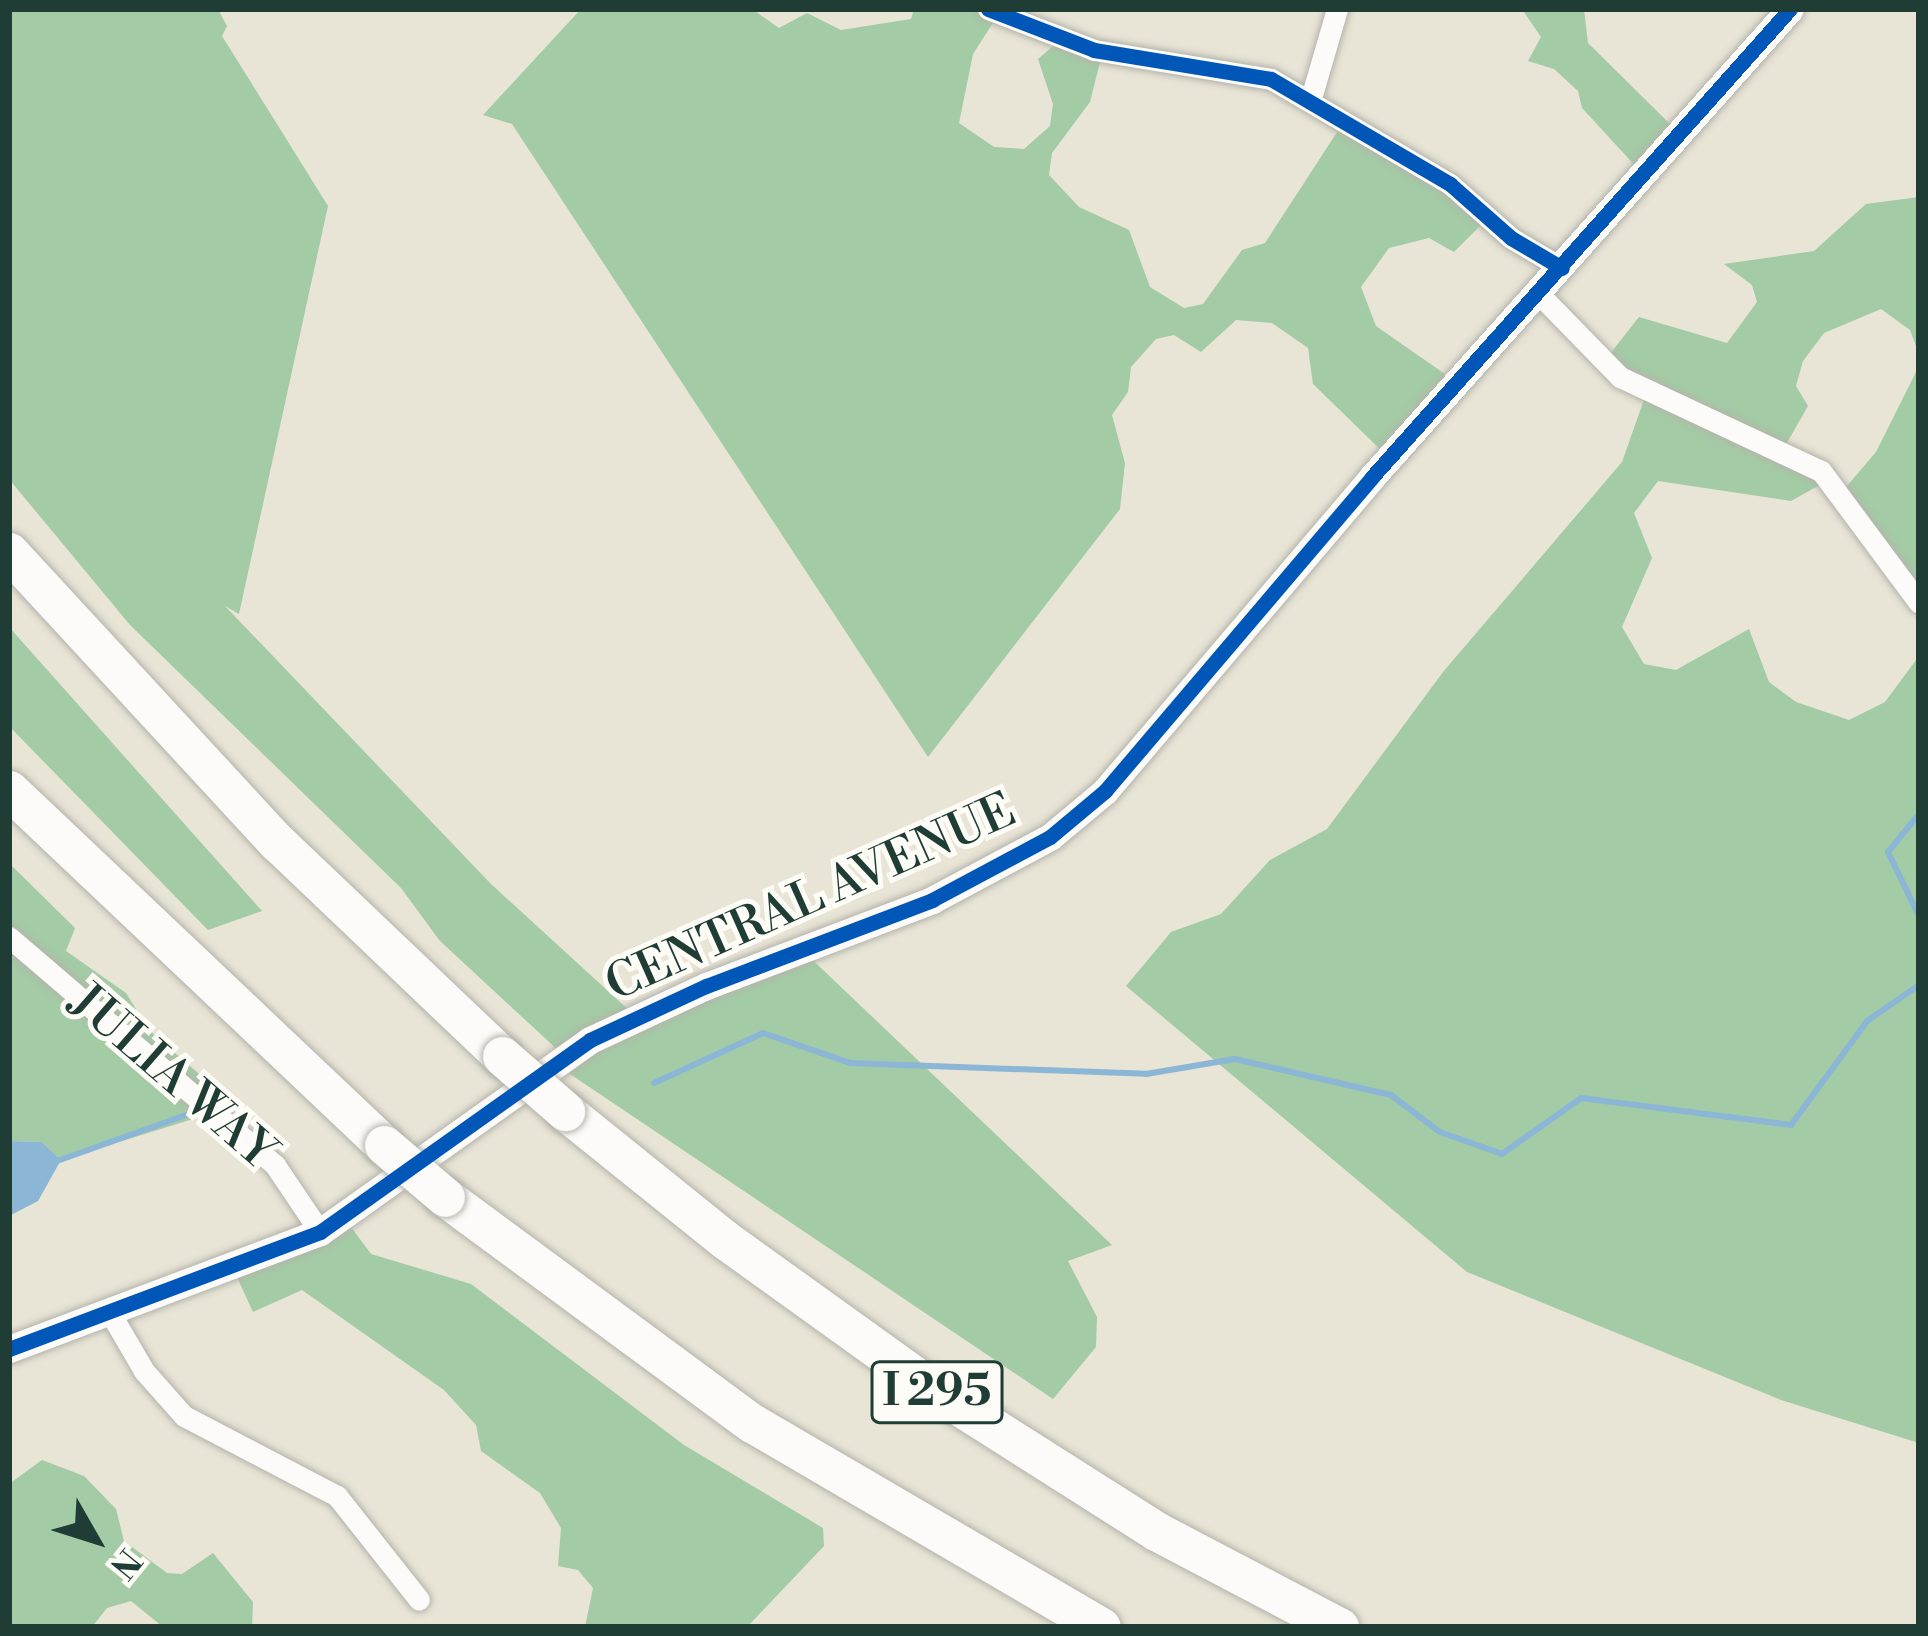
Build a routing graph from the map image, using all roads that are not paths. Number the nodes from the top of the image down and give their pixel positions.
1 (988, 9) edge
2 (1337, 9) edge
3 (1790, 9) edge
4 (1311, 98) junction
5 (1562, 268) junction
6 (1539, 294) junction
7 (9, 552) edge
8 (1919, 603) edge
9 (9, 790) edge
10 (9, 937) edge
11 (320, 1232) junction
12 (110, 1311) junction
13 (9, 1349) edge
14 (752, 1423) junction
15 (419, 1600) dead end
16 (1052, 1627) edge
17 (1101, 1627) edge
18 (1340, 1627) edge

1 - 4 street
2 - 4 street
3 - 5 street, CENTRAL AVENUE
4 - 5 street
5 - 6 street, CENTRAL AVENUE
6 - 8 street
6 - 11 street, CENTRAL AVENUE
7 - 18 highway, I 295, bridge
9 - 14 highway, I 295, bridge
10 - 11 street, JULIA WAY
11 - 12 street, CENTRAL AVENUE
12 - 13 street, CENTRAL AVENUE
12 - 15 street
14 - 16 highway
14 - 17 highway, I 295

